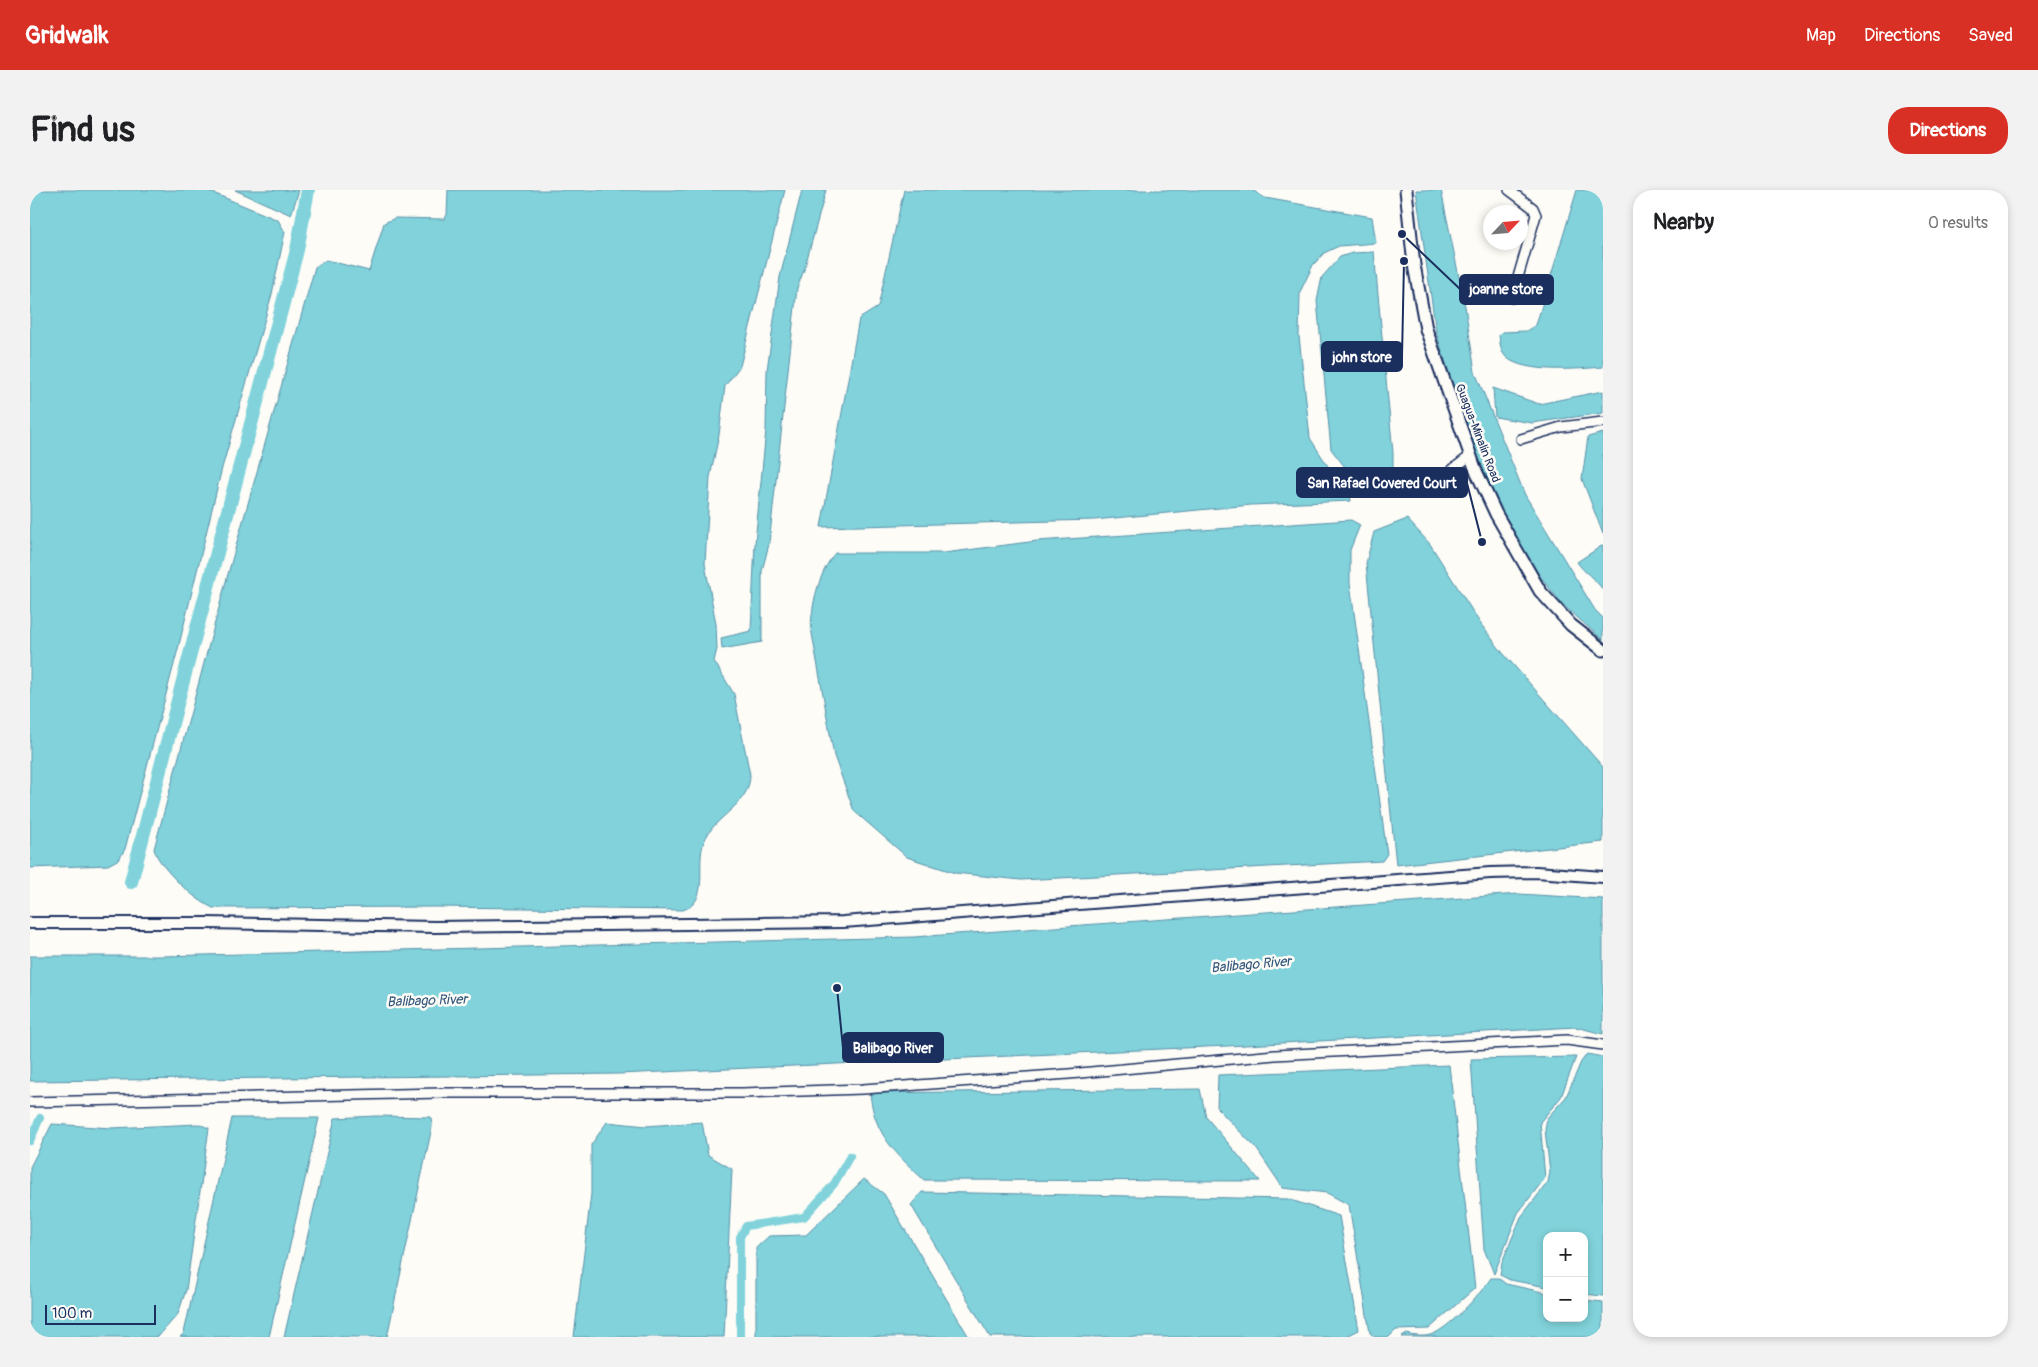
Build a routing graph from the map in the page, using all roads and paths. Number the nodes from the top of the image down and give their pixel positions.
1 (1406, 190) edge
2 (1509, 190) edge
3 (1512, 298) dead end
4 (1603, 422) edge
5 (1521, 439) dead end
6 (1470, 456) junction
7 (1427, 489) dead end
8 (1603, 650) edge
9 (1603, 877) edge
10 (30, 923) edge
11 (1603, 1045) edge
12 (30, 1102) edge

1 - 6 main road, Guagua-Minalin Road
2 - 3 street
4 - 5 street
6 - 7 street
6 - 8 main road, Guagua-Minalin Road
9 - 10 street
11 - 12 street

